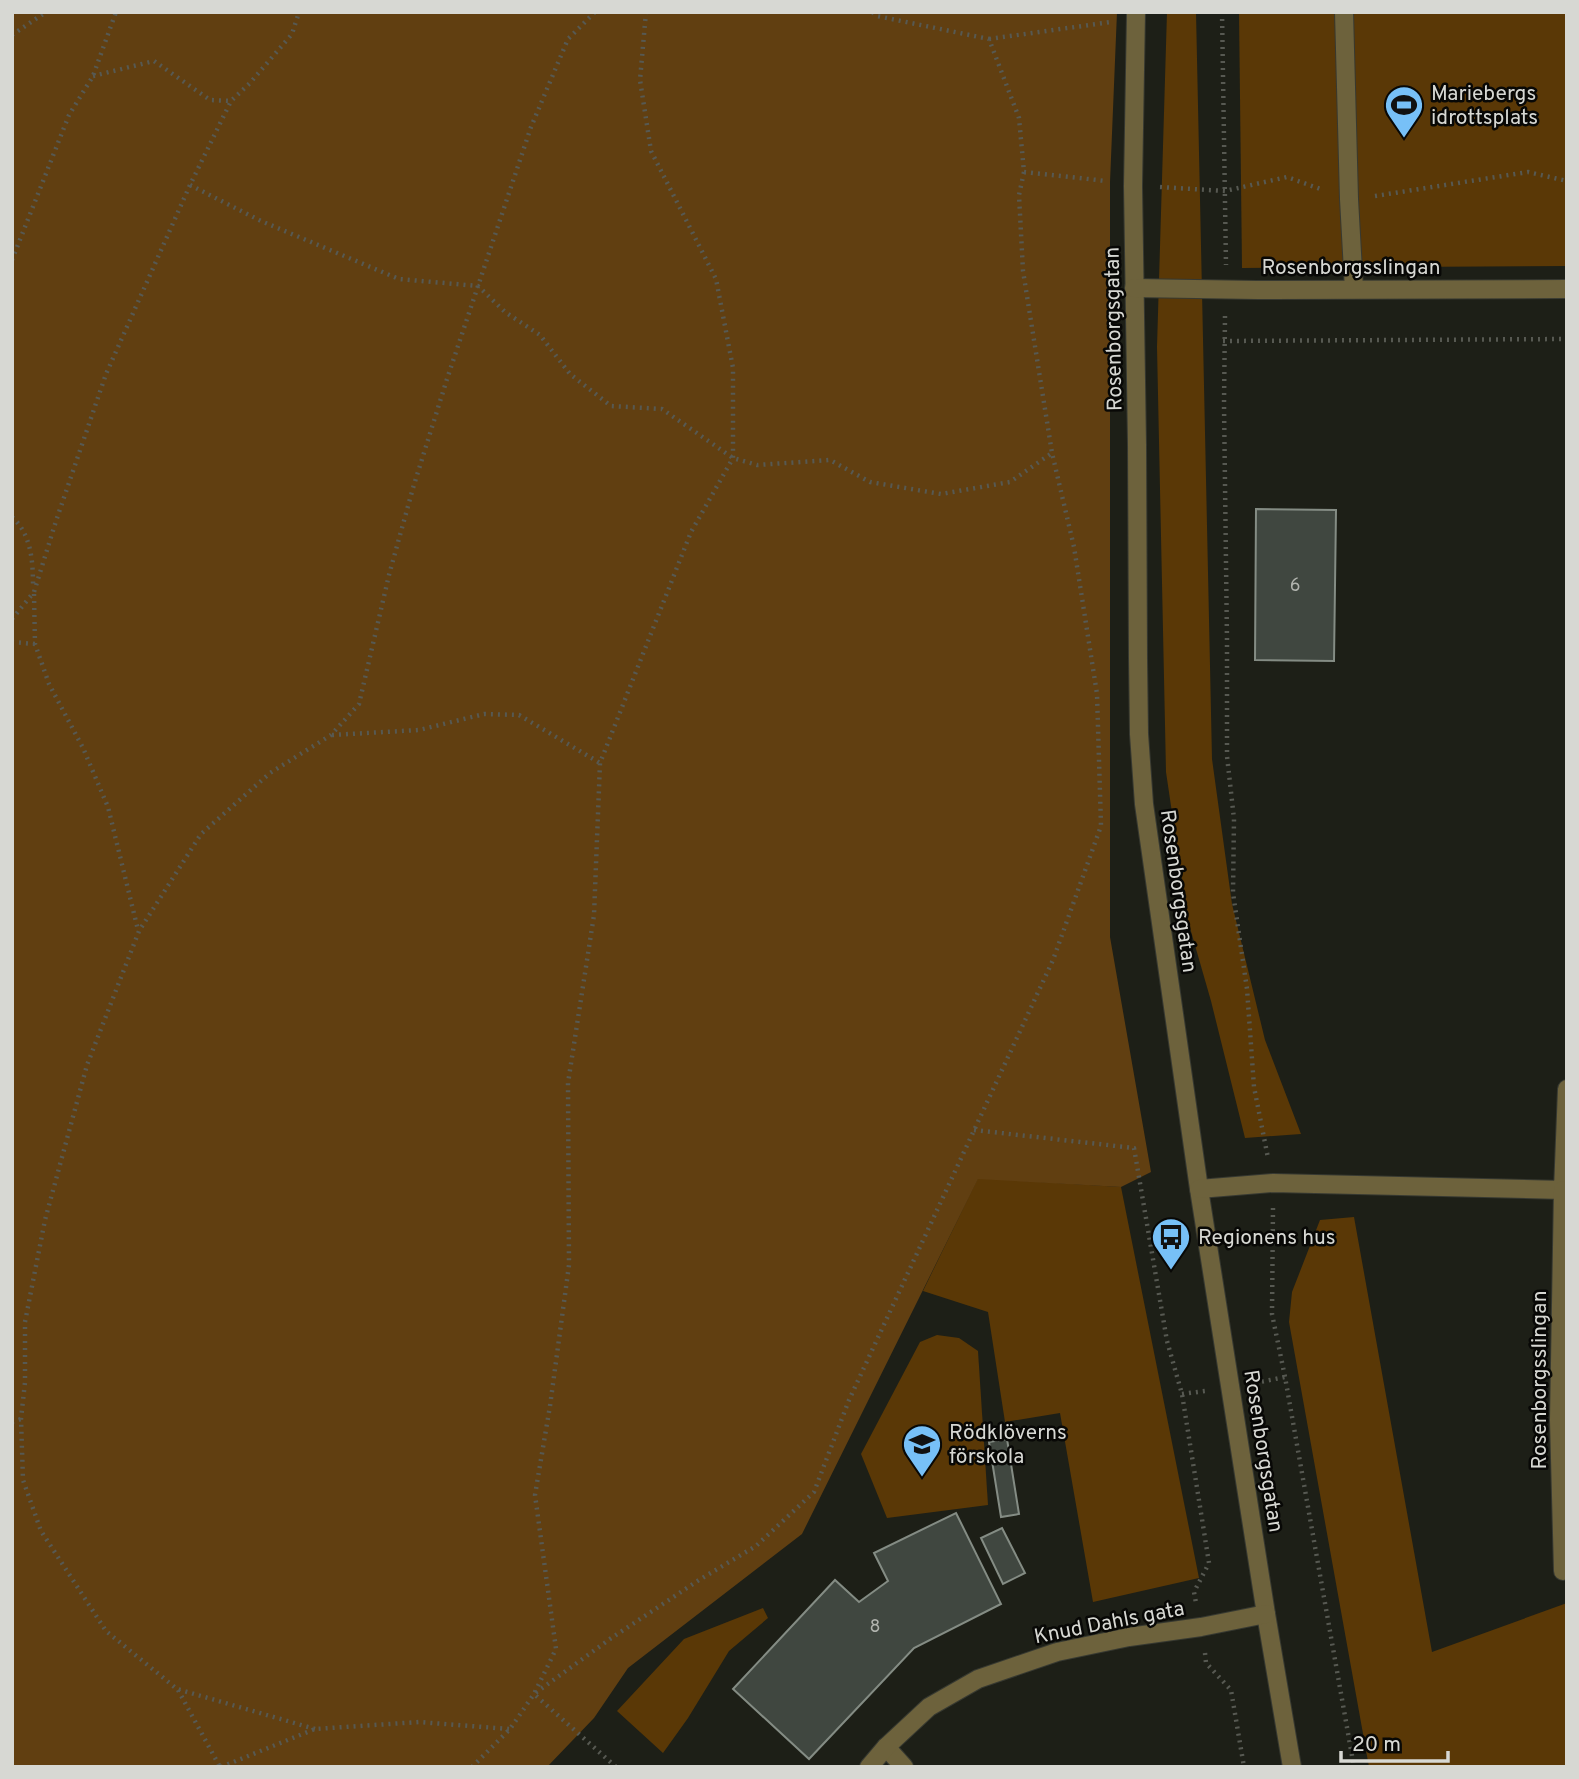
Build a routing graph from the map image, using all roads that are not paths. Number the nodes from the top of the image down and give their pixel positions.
1 (1344, 12) edge
2 (1136, 15) edge
3 (1134, 288) junction
4 (1354, 289) junction
5 (1567, 289) edge
6 (1567, 1088) edge
7 (1199, 1189) junction
8 (1563, 1190) junction
9 (1563, 1571) dead end
10 (1266, 1614) junction
11 (886, 1747) junction
12 (869, 1767) edge
13 (904, 1767) edge
14 (1292, 1767) edge

1 - 4 street
2 - 3 street, Rosenborgsgatan
3 - 4 street, Rosenborgsslingan
3 - 7 street, Rosenborgsgatan
4 - 5 street, Rosenborgsslingan
6 - 8 street, Rosenborgsslingan
7 - 8 street
7 - 10 street, Rosenborgsgatan
8 - 9 street, Rosenborgsslingan
10 - 11 street, Knud Dahls gata
10 - 14 street, Rosenborgsgatan
11 - 12 street, Knud Dahls gata
11 - 13 street

